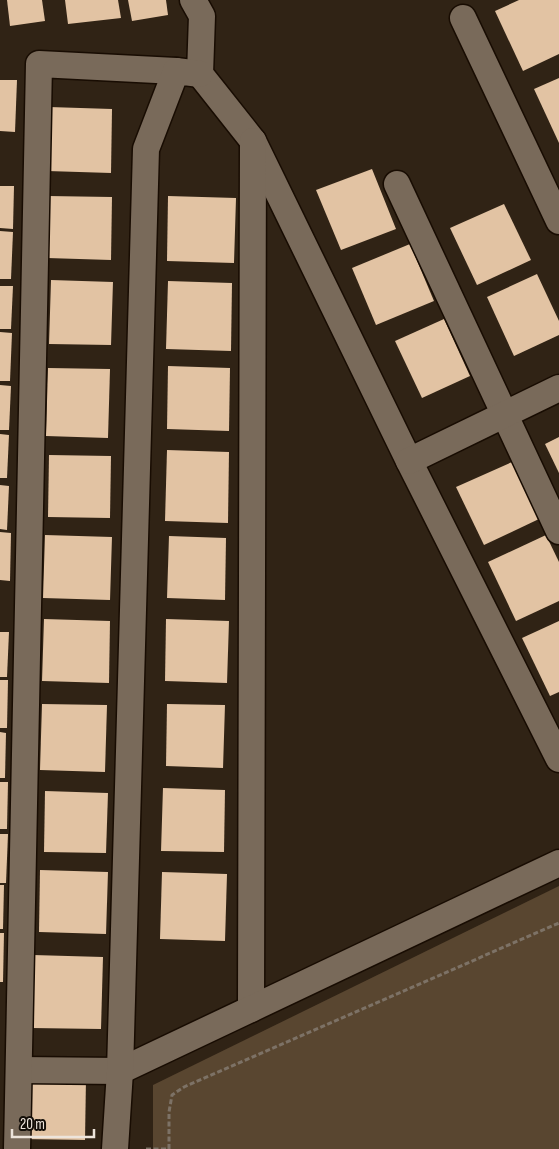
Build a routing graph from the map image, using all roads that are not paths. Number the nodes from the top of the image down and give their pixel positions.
1 (193, 0) edge
2 (463, 18) dead end
3 (188, 72) junction
4 (253, 141) junction
5 (396, 184) dead end
6 (559, 220) edge
7 (559, 388) edge
8 (504, 414) junction
9 (409, 461) junction
10 (559, 531) edge
11 (559, 759) edge
12 (559, 863) edge
13 (251, 1009) junction
14 (19, 1070) junction
15 (120, 1071) junction
16 (18, 1149) edge
17 (115, 1149) edge

1 - 3 street
2 - 6 street
3 - 4 street
3 - 14 street
3 - 15 street
4 - 9 street
4 - 13 street
5 - 8 street
7 - 8 street
8 - 9 street
8 - 10 street
9 - 11 street
12 - 13 street
13 - 15 street
14 - 15 street
14 - 16 street
15 - 17 street

